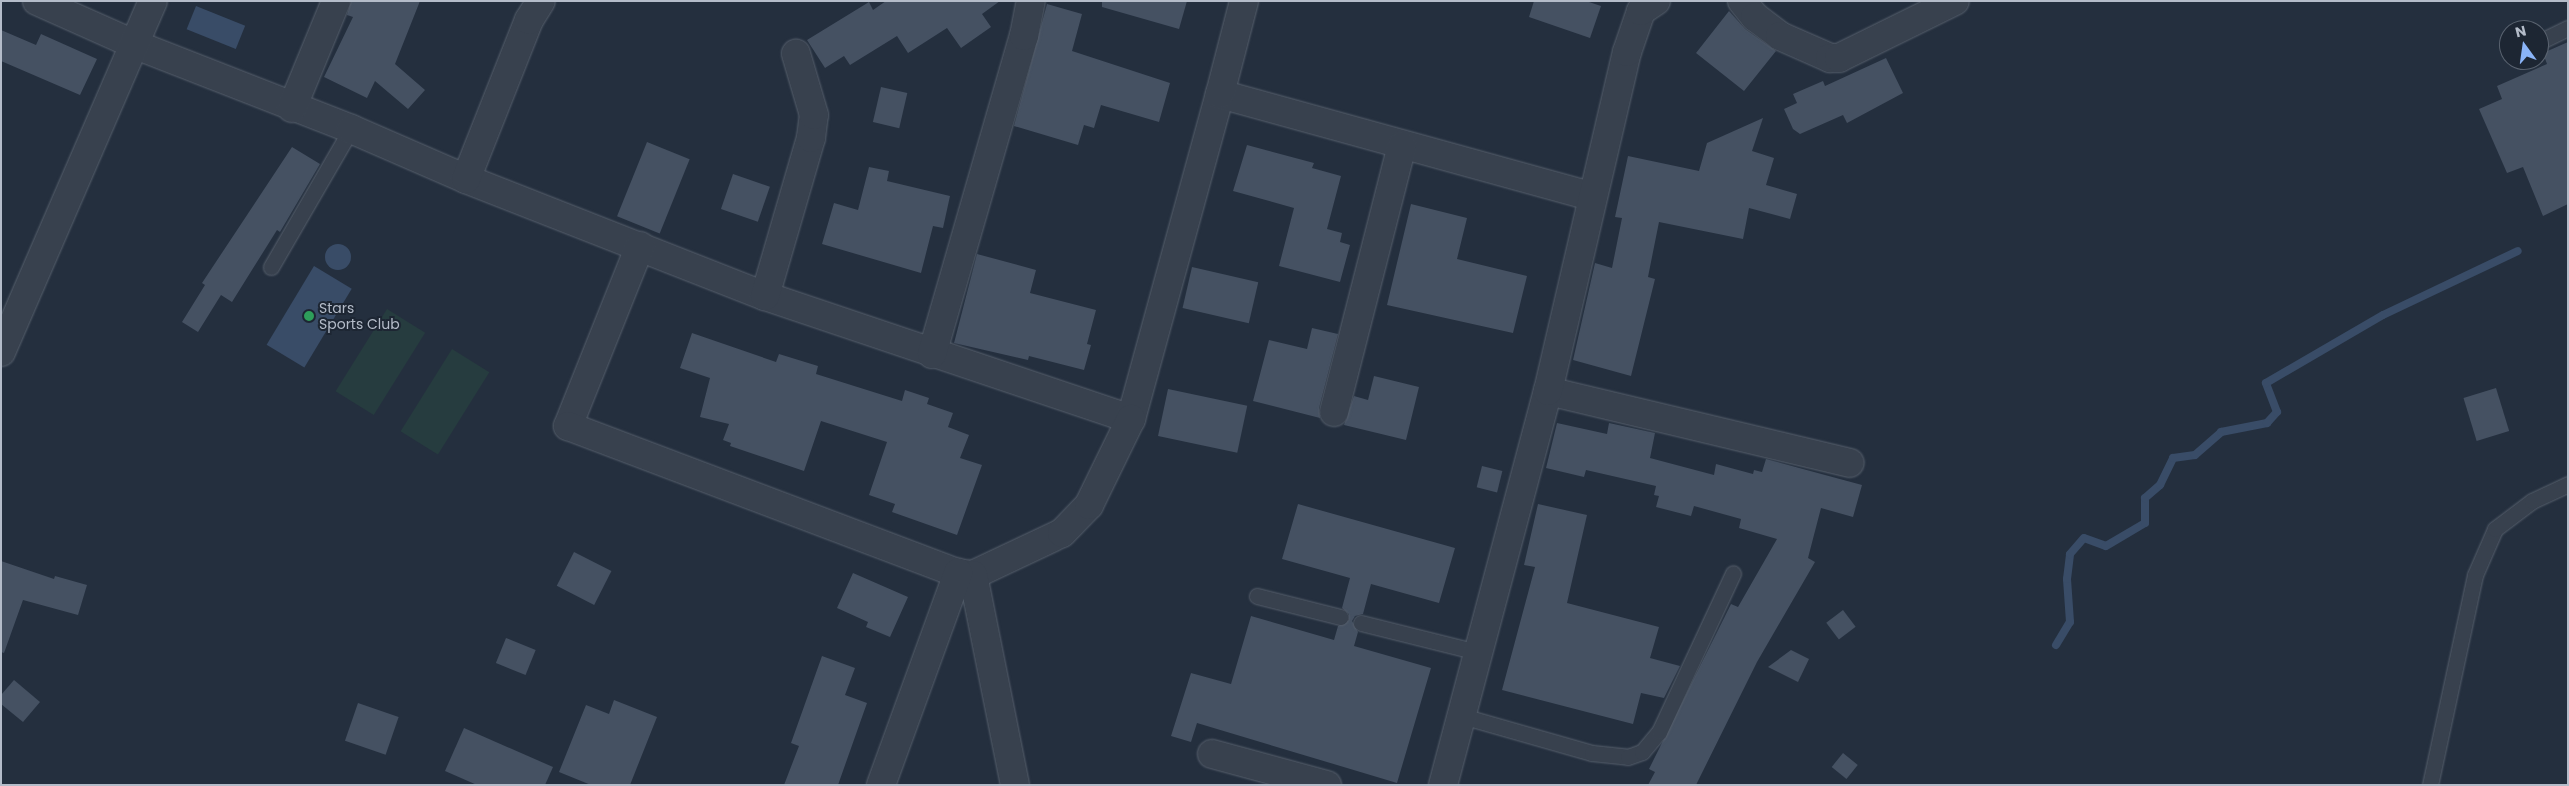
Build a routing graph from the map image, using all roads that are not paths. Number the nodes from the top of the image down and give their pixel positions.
1 (37, 1) edge
2 (154, 1) edge
3 (336, 1) edge
4 (541, 1) edge
5 (1031, 1) edge
6 (1244, 1) edge
7 (1656, 1) edge
8 (1742, 1) edge
9 (1955, 1) edge
10 (2568, 28) edge
11 (2549, 37) edge
12 (136, 46) junction
13 (796, 54) dead end
14 (1220, 94) junction
15 (292, 108) junction
16 (351, 129) junction
17 (1402, 146) junction
18 (466, 179) junction
19 (1591, 196) junction
20 (640, 246) junction
21 (271, 266) dead end
22 (765, 296) junction
23 (1, 352) edge
24 (932, 354) junction
25 (1548, 391) junction
26 (1334, 412) dead end
27 (1130, 419) junction
28 (1850, 463) dead end
29 (2568, 484) edge
30 (1733, 573) dead end
31 (966, 574) junction
32 (1256, 596) dead end
33 (1340, 617) dead end
34 (1361, 623) dead end
35 (1477, 652) junction
36 (1462, 716) junction
37 (1212, 754) dead end
38 (881, 785) edge
39 (1015, 785) edge
40 (1327, 785) edge
41 (1443, 785) edge
42 (2430, 785) edge

1 - 12 street
2 - 12 street
3 - 15 street
4 - 18 street
5 - 24 street
6 - 14 street
7 - 19 street
8 - 9 street
10 - 11 lane
12 - 15 street
12 - 23 street
13 - 22 street
14 - 17 street
14 - 27 street
15 - 16 street
16 - 18 street
16 - 21 lane
17 - 19 street
17 - 26 street
18 - 20 street
19 - 25 street
20 - 22 street
20 - 31 street
22 - 24 street
24 - 27 street
25 - 28 street
25 - 35 street
27 - 31 street
29 - 42 lane
30 - 36 lane
31 - 38 street
31 - 39 street
32 - 33 lane
34 - 35 lane
35 - 36 street
36 - 41 street
37 - 40 street

